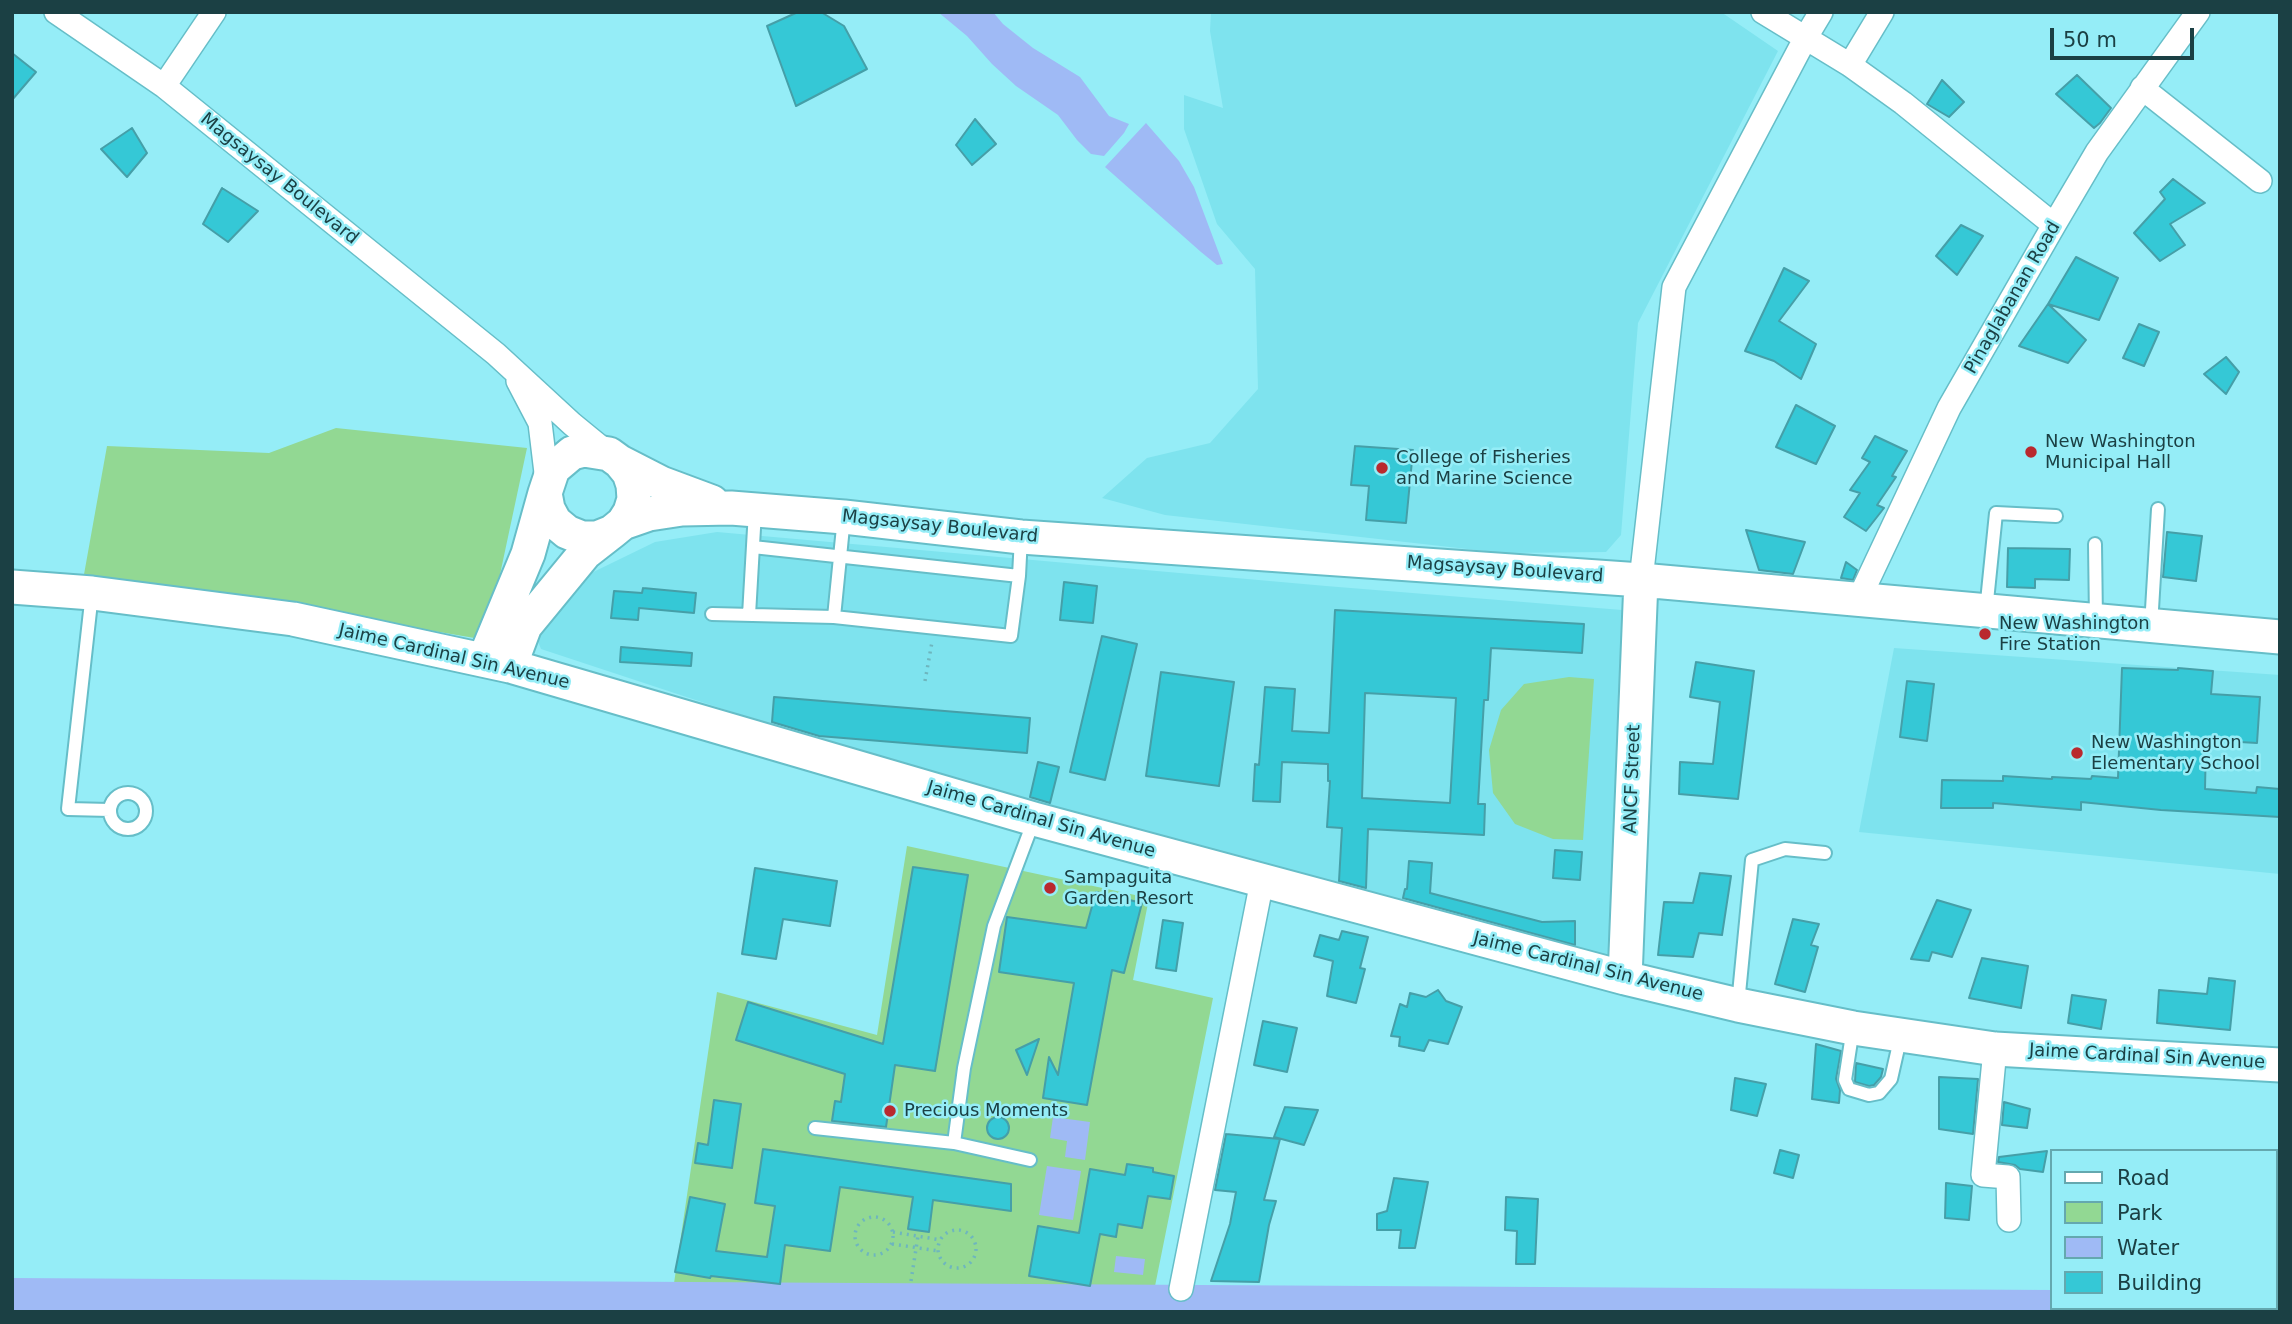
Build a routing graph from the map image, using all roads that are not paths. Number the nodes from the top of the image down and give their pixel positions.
1 (56, 12) edge
2 (214, 12) edge
3 (1763, 12) edge
4 (1821, 12) edge
5 (1882, 12) edge
6 (2198, 12) edge
7 (83, 20) edge
8 (1806, 37) junction
9 (1850, 65) junction
10 (164, 86) junction
11 (2142, 88) junction
12 (2260, 181) dead end
13 (2054, 225) junction
14 (496, 354) junction
15 (615, 458) junction
16 (546, 487) junction
17 (743, 509) junction
18 (2158, 509) dead end
19 (2056, 516) dead end
20 (844, 517) junction
21 (617, 528) junction
22 (1021, 537) junction
23 (2095, 544) dead end
24 (753, 547) junction
25 (840, 558) junction
26 (1019, 576) junction
27 (1641, 580) junction
28 (12, 587) edge
29 (92, 593) junction
30 (1858, 601) junction
31 (1986, 612) junction
32 (712, 614) dead end
33 (749, 615) junction
34 (834, 617) junction
35 (2096, 620) junction
36 (2151, 626) junction
37 (2280, 637) edge
38 (497, 663) junction
39 (110, 810) dead end
40 (1034, 819) junction
41 (1825, 853) dead end
42 (1262, 881) junction
43 (1625, 978) junction
44 (1738, 1005) junction
45 (1853, 1028) junction
46 (1901, 1035) junction
47 (1996, 1049) junction
48 (2280, 1065) edge
49 (815, 1128) dead end
50 (954, 1143) junction
51 (1030, 1160) dead end
52 (2009, 1220) dead end
53 (1181, 1289) dead end

1 - 7 street, Magsaysay Boulevard
2 - 10 street
3 - 8 street
4 - 8 street
5 - 9 street
6 - 11 street, Pinaglabanan Road
7 - 10 street, Magsaysay Boulevard
8 - 9 street
8 - 27 street
9 - 13 street
10 - 14 street, Magsaysay Boulevard
11 - 12 street
11 - 13 street, Pinaglabanan Road
13 - 30 street, Pinaglabanan Road
14 - 15 street, Magsaysay Boulevard
14 - 16 street, Magsaysay Boulevard
15 - 16 main road
15 - 17 main road, Magsaysay Boulevard
15 - 21 main road
16 - 21 main road
16 - 38 main road, Magsaysay Boulevard
17 - 20 main road, Magsaysay Boulevard
17 - 21 main road, Magsaysay Boulevard
17 - 24 lane
18 - 36 lane
19 - 31 lane
20 - 22 main road, Magsaysay Boulevard
20 - 25 lane
21 - 38 main road, Magsaysay Boulevard
22 - 26 lane
22 - 27 main road, Magsaysay Boulevard
23 - 35 lane
24 - 25 lane
24 - 33 lane
25 - 26 lane
25 - 34 lane
26 - 34 lane
27 - 30 main road, Magsaysay Boulevard
27 - 43 main road, ANCF Street
28 - 29 main road, Jaime Cardinal Sin Avenue
29 - 38 main road, Jaime Cardinal Sin Avenue
29 - 39 lane
30 - 31 main road, Magsaysay Boulevard
31 - 35 main road, Magsaysay Boulevard
32 - 33 lane
33 - 34 lane
35 - 36 main road, Magsaysay Boulevard
36 - 37 main road, Magsaysay Boulevard
38 - 40 main road, Jaime Cardinal Sin Avenue
40 - 42 main road, Jaime Cardinal Sin Avenue
40 - 50 lane
41 - 44 lane
42 - 43 main road, Jaime Cardinal Sin Avenue
42 - 53 street
43 - 44 main road, Jaime Cardinal Sin Avenue
44 - 45 main road, Jaime Cardinal Sin Avenue
45 - 46 main road, Jaime Cardinal Sin Avenue
45 - 46 lane
46 - 47 main road, Jaime Cardinal Sin Avenue
47 - 48 main road, Jaime Cardinal Sin Avenue
47 - 52 street
49 - 50 lane
50 - 51 lane

